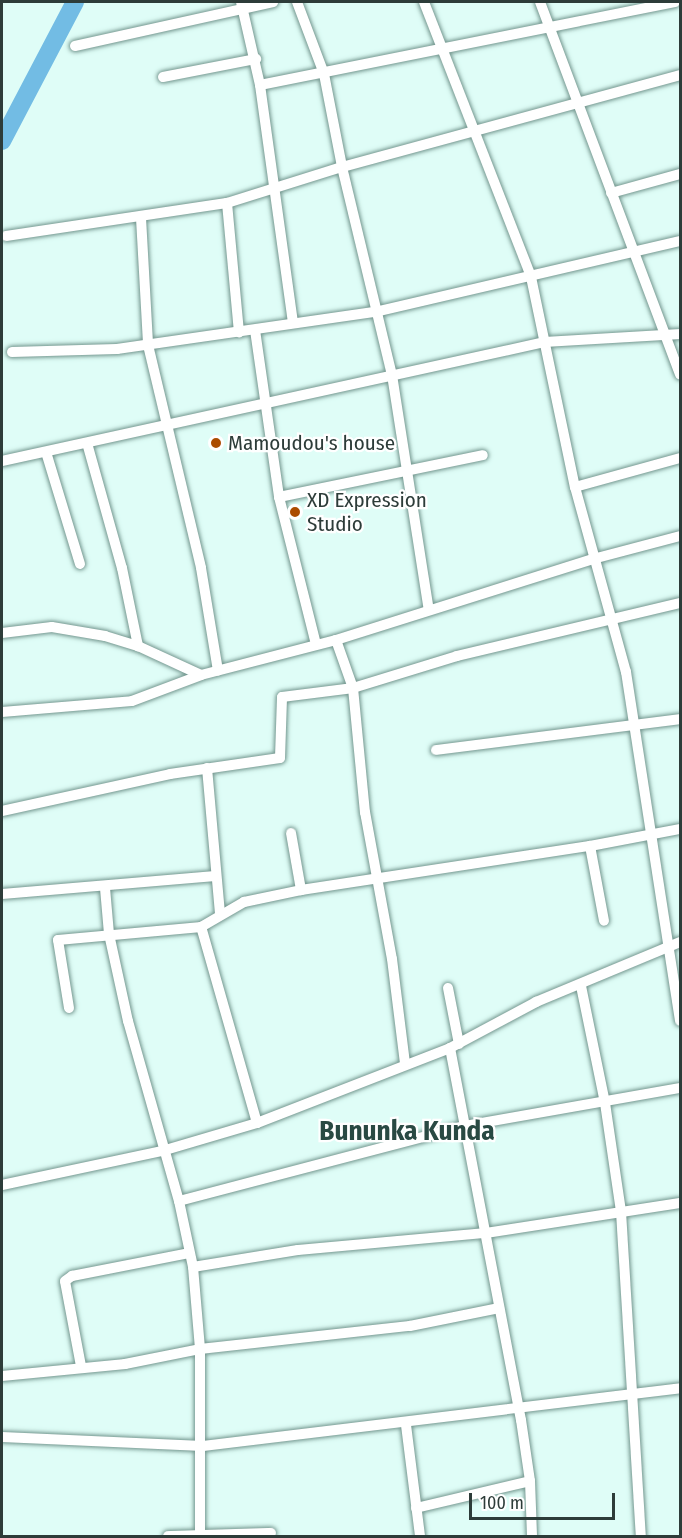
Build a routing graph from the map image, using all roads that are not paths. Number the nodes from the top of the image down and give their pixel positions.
1 (273, 2) edge
2 (297, 2) edge
3 (424, 2) edge
4 (540, 2) edge
5 (675, 2) edge
6 (242, 5) edge
7 (549, 27) junction
8 (75, 46) dead end
9 (442, 47) junction
10 (256, 59) junction
11 (324, 74) junction
12 (681, 75) edge
13 (163, 77) dead end
14 (260, 85) junction
15 (577, 106) junction
16 (475, 132) junction
17 (342, 167) junction
18 (681, 174) edge
19 (274, 187) junction
20 (611, 193) junction
21 (227, 203) junction
22 (141, 218) junction
23 (6, 236) dead end
24 (681, 241) edge
25 (633, 250) junction
26 (531, 277) junction
27 (375, 312) junction
28 (293, 322) junction
29 (255, 330) junction
30 (239, 332) junction
31 (681, 334) edge
32 (665, 336) junction
33 (546, 342) junction
34 (148, 345) junction
35 (12, 352) dead end
36 (392, 375) junction
37 (681, 375) edge
38 (263, 403) junction
39 (166, 427) junction
40 (87, 443) junction
41 (46, 452) junction
42 (483, 455) dead end
43 (681, 458) edge
44 (2, 461) edge
45 (406, 468) junction
46 (575, 487) junction
47 (279, 497) junction
48 (681, 536) edge
49 (593, 559) junction
50 (80, 564) dead end
51 (681, 603) edge
52 (429, 610) junction
53 (612, 617) junction
54 (2, 633) edge
55 (336, 640) junction
56 (316, 644) junction
57 (138, 646) junction
58 (218, 670) junction
59 (201, 675) junction
60 (353, 688) junction
61 (2, 712) edge
62 (681, 719) edge
63 (635, 725) junction
64 (436, 750) dead end
65 (207, 768) junction
66 (2, 811) edge
67 (681, 829) edge
68 (291, 833) dead end
69 (653, 835) junction
70 (590, 846) junction
71 (214, 876) junction
72 (376, 879) junction
73 (105, 888) junction
74 (301, 890) junction
75 (2, 894) edge
76 (220, 914) junction
77 (604, 921) dead end
78 (201, 927) junction
79 (109, 934) junction
80 (681, 942) edge
81 (667, 949) junction
82 (581, 986) junction
83 (448, 988) dead end
84 (69, 1008) dead end
85 (681, 1021) edge
86 (455, 1046) junction
87 (405, 1063) junction
88 (681, 1088) edge
89 (605, 1103) junction
90 (257, 1123) junction
91 (464, 1126) junction
92 (162, 1151) junction
93 (2, 1185) edge
94 (179, 1201) junction
95 (681, 1203) edge
96 (621, 1212) junction
97 (486, 1233) junction
98 (189, 1253) junction
99 (193, 1268) junction
100 (499, 1308) junction
101 (200, 1349) junction
102 (81, 1366) junction
103 (2, 1376) edge
104 (681, 1388) edge
105 (631, 1394) junction
106 (518, 1408) junction
107 (406, 1425) junction
108 (2, 1437) edge
109 (202, 1446) junction
110 (530, 1481) junction
111 (416, 1508) junction
112 (271, 1533) dead end
113 (168, 1536) edge
114 (200, 1536) edge
115 (420, 1536) edge
116 (532, 1536) edge
117 (641, 1536) edge

1 - 6 street
2 - 11 street
3 - 9 street
4 - 7 street
5 - 7 street
6 - 8 street
6 - 10 street
7 - 9 street
7 - 15 street
9 - 11 street
9 - 16 street
10 - 13 street
10 - 14 street
11 - 14 street
11 - 17 street
12 - 15 street
14 - 19 street
15 - 16 street
15 - 20 street
16 - 17 street
16 - 26 street
17 - 19 street
17 - 27 street
18 - 20 street
19 - 21 street
19 - 28 street
20 - 25 street
21 - 22 street
21 - 30 street
22 - 23 street
22 - 34 street
24 - 25 street
25 - 26 street
25 - 32 street
26 - 27 street
26 - 33 street
27 - 28 street
27 - 36 street
28 - 29 street
29 - 30 street
29 - 38 street
30 - 34 street
31 - 32 street
32 - 33 street
32 - 37 street
33 - 36 street
33 - 46 street
34 - 35 street
34 - 39 street
36 - 38 street
36 - 45 street
38 - 39 street
38 - 47 street
39 - 40 street
39 - 58 street
40 - 41 street
40 - 57 street
41 - 44 street
41 - 50 street
42 - 45 street
43 - 46 street
45 - 47 street
45 - 52 street
46 - 49 street
47 - 56 street
48 - 49 street
49 - 52 street
49 - 53 street
51 - 53 street
52 - 55 street
53 - 60 street
53 - 63 street
54 - 57 street
55 - 56 street
55 - 60 street
56 - 58 street
57 - 59 street
58 - 59 street
59 - 61 street
60 - 65 street
60 - 72 street
62 - 63 street
63 - 64 street
63 - 69 street
65 - 66 street
65 - 71 street
67 - 69 street
68 - 74 street
69 - 70 street
69 - 81 street
70 - 72 street
70 - 77 street
71 - 73 street
71 - 76 street
72 - 74 street
72 - 87 street
73 - 75 street
73 - 79 street
74 - 76 street
76 - 78 street
78 - 79 street
78 - 90 street
79 - 84 street
79 - 92 street
80 - 81 street
81 - 82 street
81 - 85 street
82 - 86 street
82 - 89 street
83 - 86 street
86 - 87 street
86 - 91 street
87 - 90 street
88 - 89 street
89 - 91 street
89 - 96 street
90 - 92 street
91 - 94 street
91 - 97 street
92 - 93 street
92 - 94 street
94 - 98 street
95 - 96 street
96 - 97 street
96 - 105 street
97 - 99 street
97 - 100 street
98 - 99 street
98 - 102 street
99 - 101 street
100 - 101 street
100 - 106 street
101 - 102 street
101 - 109 street
102 - 103 street
104 - 105 street
105 - 106 street
105 - 117 street
106 - 107 street
106 - 110 street
107 - 109 street
107 - 111 street
108 - 109 street
109 - 114 street
110 - 111 street
110 - 116 street
111 - 115 street
112 - 114 street
113 - 114 street

